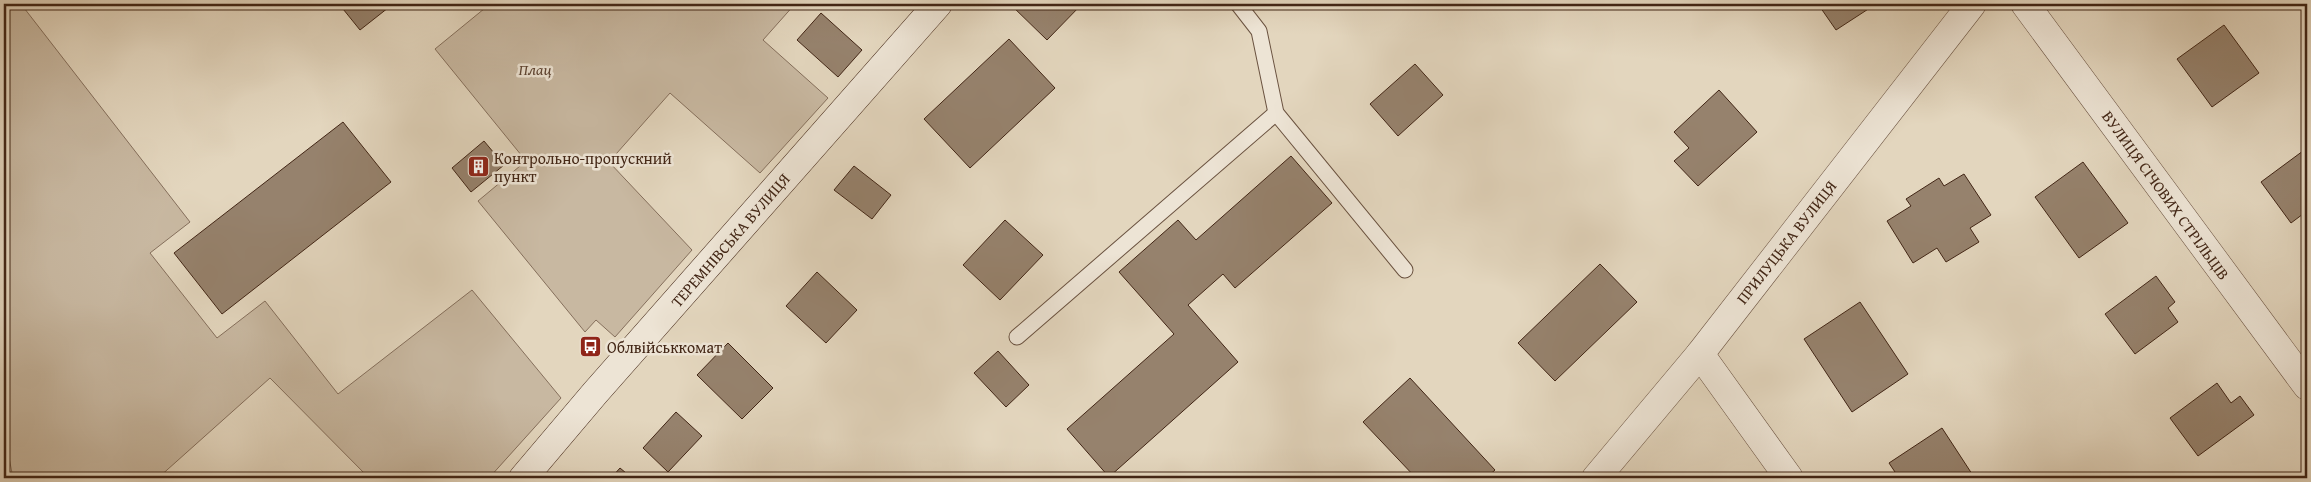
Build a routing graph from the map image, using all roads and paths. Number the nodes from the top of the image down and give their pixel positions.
1 (938, 4) edge
2 (1238, 4) edge
3 (1972, 4) edge
4 (2025, 4) edge
5 (1276, 113) junction
6 (1405, 270) dead end
7 (1018, 337) dead end
8 (1700, 354) junction
9 (2307, 386) edge
10 (523, 478) edge
11 (1596, 478) edge
12 (1790, 478) edge

1 - 10 street, ТЕРЕМНІВСЬКА ВУЛИЦЯ
2 - 5 lane
3 - 8 street, ПРИЛУЦЬКА ВУЛИЦЯ
4 - 9 street, ВУЛИЦЯ СІЧОВИХ СТРІЛЬЦІВ
5 - 6 lane
5 - 7 lane
8 - 11 street, ПРИЛУЦЬКА ВУЛИЦЯ
8 - 12 street

